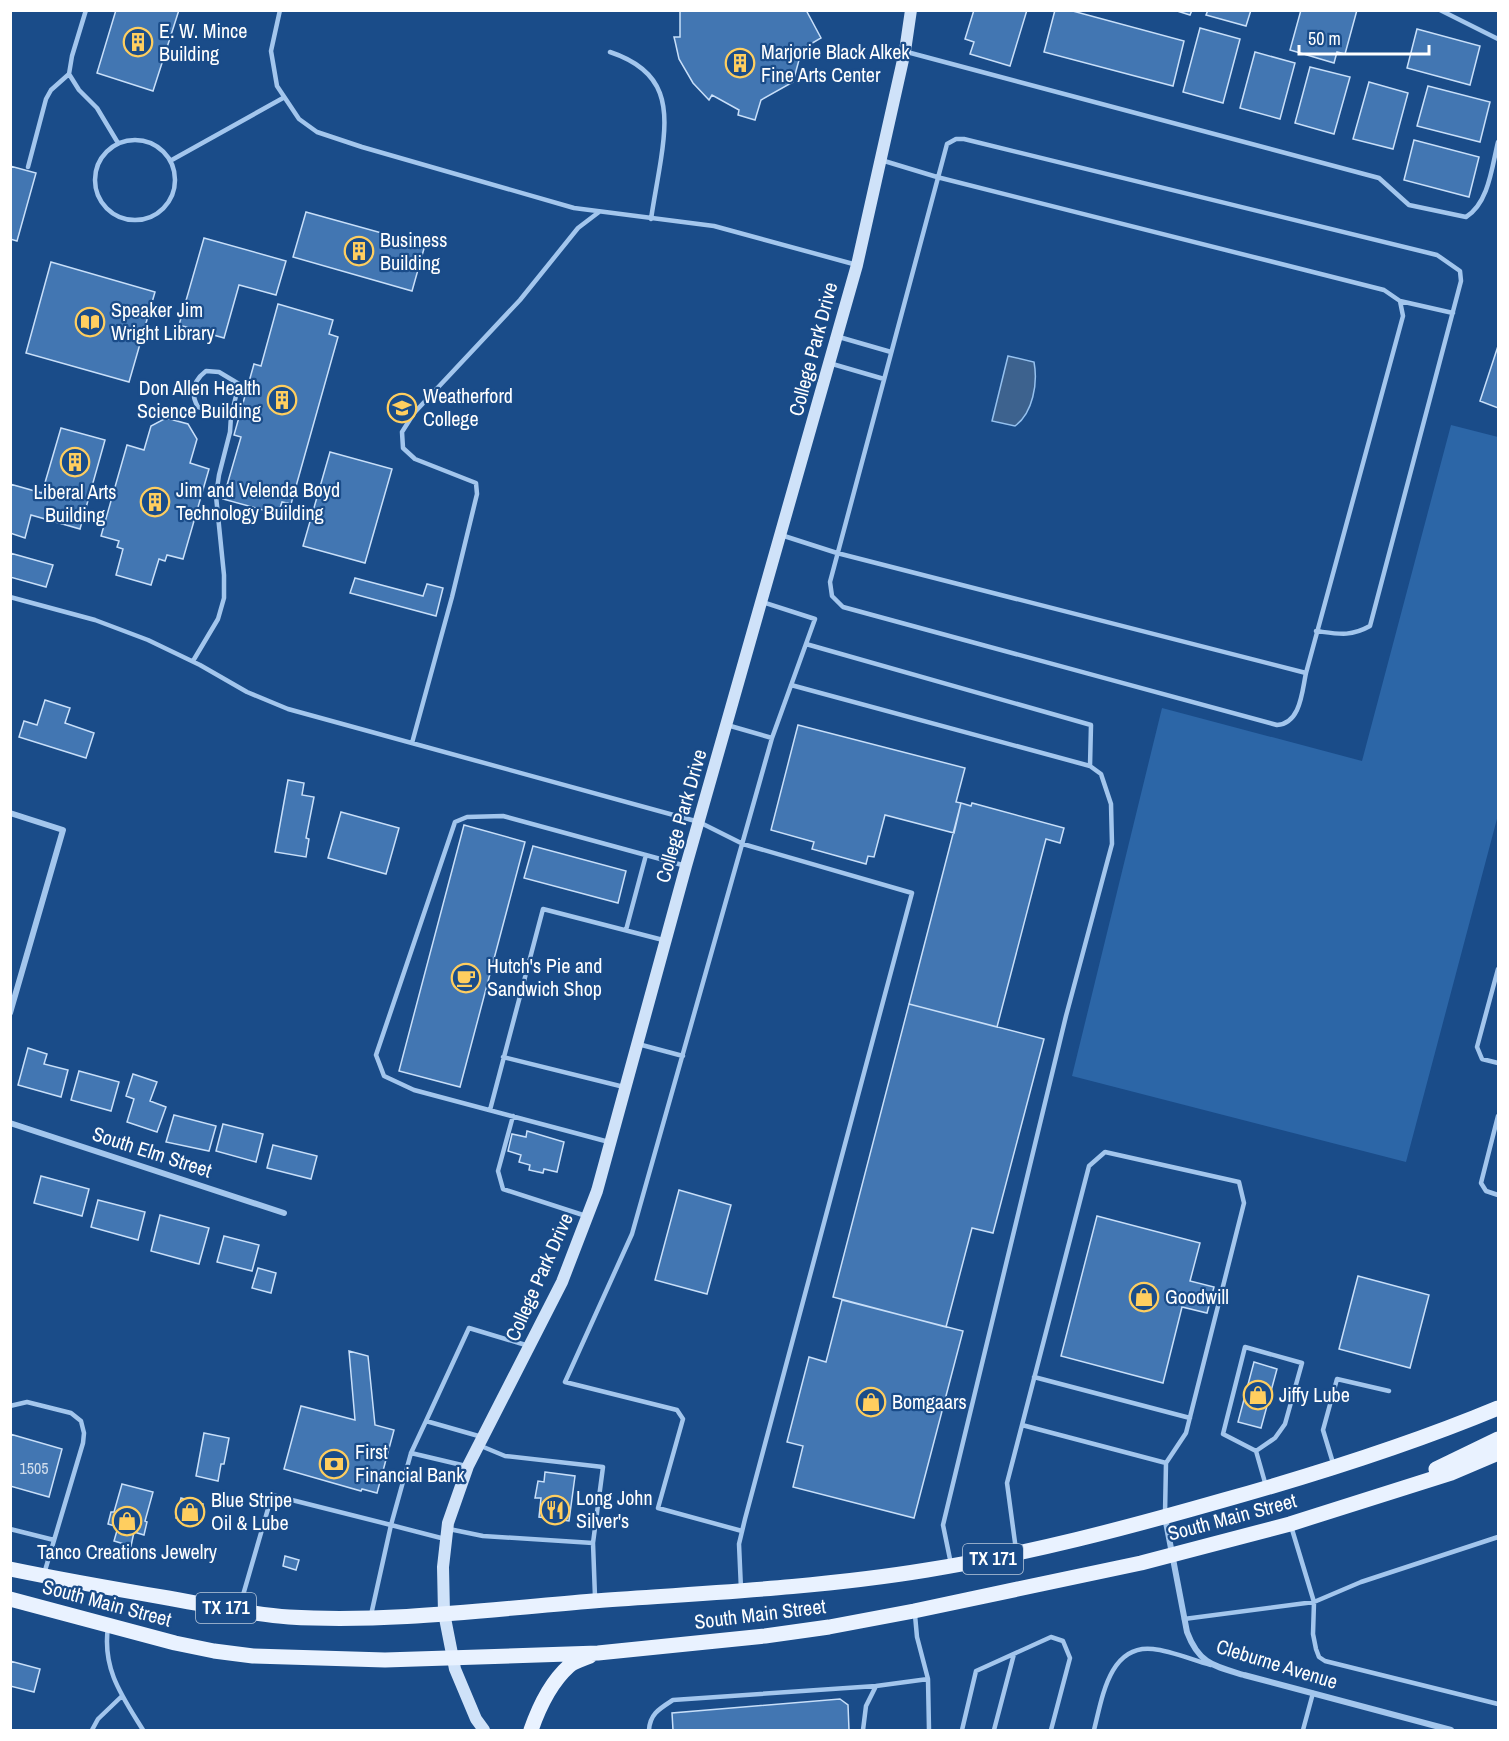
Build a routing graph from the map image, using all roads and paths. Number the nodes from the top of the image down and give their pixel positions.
1 (86, 10) edge
2 (280, 10) edge
3 (911, 10) edge
4 (1440, 10) edge
5 (1498, 39) edge
6 (905, 51) junction
7 (610, 52) dead end
8 (69, 74) junction
9 (283, 98) junction
10 (1498, 142) edge
11 (118, 143) junction
12 (881, 160) junction
13 (170, 161) junction
14 (28, 166) dead end
15 (937, 177) junction
16 (599, 212) junction
17 (651, 219) junction
18 (856, 265) junction
19 (1400, 301) junction
20 (1453, 313) junction
21 (837, 337) junction
22 (891, 351) junction
23 (830, 363) junction
24 (884, 379) junction
25 (231, 416) junction
26 (782, 535) junction
27 (837, 553) junction
28 (10, 597) edge
29 (762, 602) junction
30 (1316, 631) junction
31 (806, 644) junction
32 (193, 661) junction
33 (1306, 673) junction
34 (791, 685) junction
35 (727, 725) junction
36 (772, 738) junction
37 (412, 743) junction
38 (1090, 766) junction
39 (10, 813) edge
40 (699, 822) junction
41 (743, 844) junction
42 (646, 855) junction
43 (686, 866) junction
44 (626, 930) junction
45 (666, 940) junction
46 (1498, 969) edge
47 (10, 1013) edge
48 (638, 1044) junction
49 (683, 1056) junction
50 (504, 1057) junction
51 (1498, 1064) edge
52 (626, 1088) junction
53 (490, 1110) junction
54 (513, 1116) junction
55 (1498, 1116) edge
56 (10, 1123) edge
57 (612, 1143) junction
58 (1498, 1195) edge
59 (284, 1213) dead end
60 (588, 1217) junction
61 (530, 1347) junction
62 (1034, 1377) junction
63 (1389, 1391) dead end
64 (10, 1406) edge
65 (1498, 1408) edge
66 (1190, 1418) junction
67 (426, 1421) junction
68 (1022, 1425) junction
69 (1498, 1439) edge
70 (481, 1441) junction
71 (1256, 1451) junction
72 (411, 1453) junction
73 (1498, 1453) edge
74 (1166, 1463) junction
75 (468, 1466) junction
76 (1335, 1469) junction
77 (1267, 1488) junction
78 (1385, 1494) junction
79 (1165, 1517) junction
80 (1290, 1524) junction
81 (391, 1525) junction
82 (10, 1529) edge
83 (742, 1531) junction
84 (446, 1534) junction
85 (1498, 1537) edge
86 (54, 1540) junction
87 (593, 1543) junction
88 (1017, 1555) junction
89 (1172, 1556) junction
90 (951, 1566) junction
91 (10, 1569) edge
92 (43, 1576) junction
93 (741, 1590) junction
94 (10, 1599) edge
95 (595, 1601) junction
96 (1314, 1602) junction
97 (239, 1611) junction
98 (914, 1611) junction
99 (444, 1613) junction
100 (370, 1617) junction
101 (1184, 1619) junction
102 (109, 1624) junction
103 (598, 1653) junction
104 (1014, 1654) junction
105 (452, 1657) junction
106 (1214, 1666) junction
107 (928, 1679) junction
108 (876, 1686) junction
109 (1312, 1693) junction
110 (122, 1696) junction
111 (1498, 1704) edge
112 (92, 1731) edge
113 (143, 1731) edge
114 (484, 1731) edge
115 (531, 1731) edge
116 (649, 1731) edge
117 (863, 1731) edge
118 (928, 1731) edge
119 (962, 1731) edge
120 (994, 1731) edge
121 (1051, 1731) edge
122 (1094, 1731) edge
123 (1303, 1731) edge
124 (1451, 1731) edge

1 - 8 lane
2 - 9 lane
3 - 6 street, College Park Drive
4 - 5 lane
6 - 10 lane
6 - 12 street, College Park Drive
7 - 17 lane
8 - 11 lane
8 - 14 lane
9 - 13 lane
9 - 16 lane
11 - 13 lane
11 - 13 lane
12 - 15 lane
12 - 18 street, College Park Drive
15 - 19 lane
15 - 20 lane
15 - 22 lane
16 - 17 lane
16 - 37 lane
17 - 18 lane
18 - 21 street, College Park Drive
19 - 20 lane
19 - 30 lane
20 - 30 lane
21 - 22 lane
21 - 23 street, College Park Drive
22 - 24 lane
23 - 24 lane
23 - 26 street, College Park Drive
24 - 27 lane
25 - 25 lane
25 - 32 lane
26 - 27 lane
26 - 29 street, College Park Drive
27 - 33 lane
27 - 33 lane
28 - 32 lane
29 - 31 lane
29 - 35 street, College Park Drive
30 - 33 lane
31 - 34 lane
31 - 38 lane
32 - 37 lane
34 - 36 lane
34 - 38 lane
35 - 36 lane
35 - 40 street, College Park Drive
36 - 41 lane
37 - 40 lane
38 - 90 lane
39 - 47 street
40 - 41 lane
40 - 43 street, College Park Drive
41 - 49 lane
41 - 83 lane
42 - 43 lane
42 - 44 lane
42 - 53 lane
43 - 45 street, College Park Drive
44 - 45 lane
44 - 50 lane
45 - 48 street, College Park Drive
46 - 51 lane
48 - 49 lane
48 - 52 street, College Park Drive
49 - 83 lane
50 - 52 lane
50 - 53 lane
52 - 57 street, College Park Drive
53 - 54 lane
54 - 57 lane
54 - 60 lane
55 - 58 lane
56 - 59 street, South Elm Street
57 - 60 street, College Park Drive
60 - 61 street, College Park Drive
61 - 67 lane
61 - 70 street, College Park Drive
62 - 66 lane
62 - 66 lane
62 - 68 lane
63 - 76 lane
64 - 86 lane
65 - 76 main road, South Main Street / TX 171
66 - 74 lane
67 - 70 lane
67 - 72 lane
68 - 74 lane
68 - 88 lane
69 - 78 main road
70 - 75 street, College Park Drive
70 - 87 lane
71 - 71 lane
71 - 77 lane
72 - 75 lane
72 - 81 lane
73 - 78 main road, South Main Street / TX 171
74 - 79 lane
75 - 84 street, College Park Drive
76 - 77 main road, South Main Street / TX 171
77 - 79 main road, South Main Street / TX 171
78 - 80 main road, South Main Street / TX 171
79 - 88 main road, South Main Street / TX 171
79 - 89 street, Cleburne Avenue
80 - 89 main road, South Main Street / TX 171
80 - 96 lane
81 - 84 lane
81 - 97 lane
81 - 100 lane
82 - 86 lane
83 - 93 lane
84 - 87 lane
84 - 99 street, College Park Drive
85 - 96 lane
86 - 92 lane
87 - 95 lane
88 - 90 main road, South Main Street / TX 171
89 - 98 main road, South Main Street / TX 171
89 - 101 street, Cleburne Avenue
90 - 93 main road, South Main Street / TX 171
91 - 92 main road, South Main Street / TX 171
92 - 97 main road, South Main Street / TX 171
93 - 95 main road, South Main Street / TX 171
94 - 102 main road, South Main Street / TX 171
95 - 99 main road, South Main Street / TX 171
96 - 101 lane
96 - 111 lane
97 - 100 main road, South Main Street / TX 171
98 - 103 main road, South Main Street / TX 171
98 - 107 lane
99 - 100 main road, South Main Street / TX 171
99 - 105 street, College Park Drive
101 - 106 street, Cleburne Avenue
102 - 105 main road, South Main Street / TX 171
102 - 110 lane
103 - 105 main road, South Main Street / TX 171
103 - 115 main road
104 - 119 lane
104 - 120 lane
104 - 121 lane
105 - 114 street, College Park Drive
106 - 109 street, Cleburne Avenue
106 - 122 lane
107 - 108 lane
107 - 118 lane
108 - 116 lane
108 - 117 lane
109 - 123 lane
109 - 124 street, Cleburne Avenue
110 - 112 lane
110 - 113 lane

